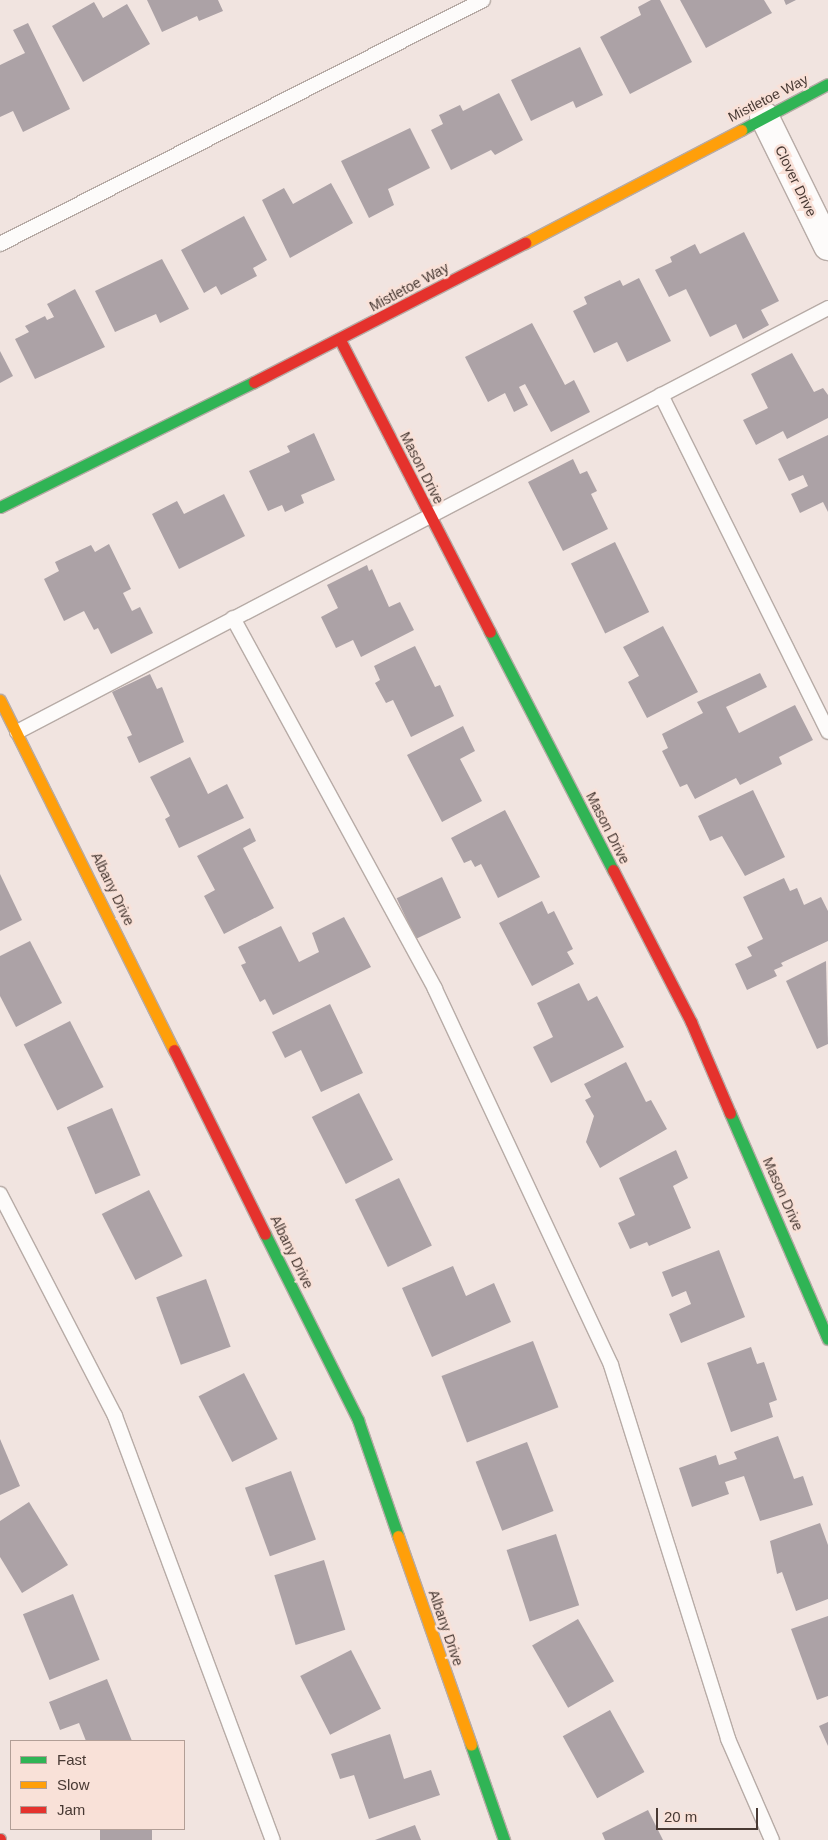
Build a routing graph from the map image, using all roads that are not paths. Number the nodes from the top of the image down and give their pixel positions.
1 (483, 0) edge
2 (828, 84) edge
3 (764, 116) junction
4 (0, 244) edge
5 (828, 246) edge
6 (828, 308) edge
7 (340, 340) junction
8 (661, 395) junction
9 (0, 508) edge
10 (430, 515) junction
11 (234, 618) junction
12 (0, 700) edge
13 (17, 732) junction
14 (828, 732) edge
15 (0, 1194) edge
16 (828, 1338) edge
17 (273, 1840) edge
18 (504, 1840) edge
19 (772, 1840) edge

1 - 4 lane
2 - 3 street, Mistletoe Way
3 - 5 street, Clover Drive
3 - 7 street, Mistletoe Way
6 - 8 lane
7 - 9 street, Mistletoe Way
7 - 10 street, Mason Drive
8 - 10 lane
8 - 14 lane
10 - 11 lane
10 - 16 street, Mason Drive
11 - 13 lane
11 - 19 lane
12 - 13 street, Albany Drive
13 - 18 street, Albany Drive
15 - 17 lane

